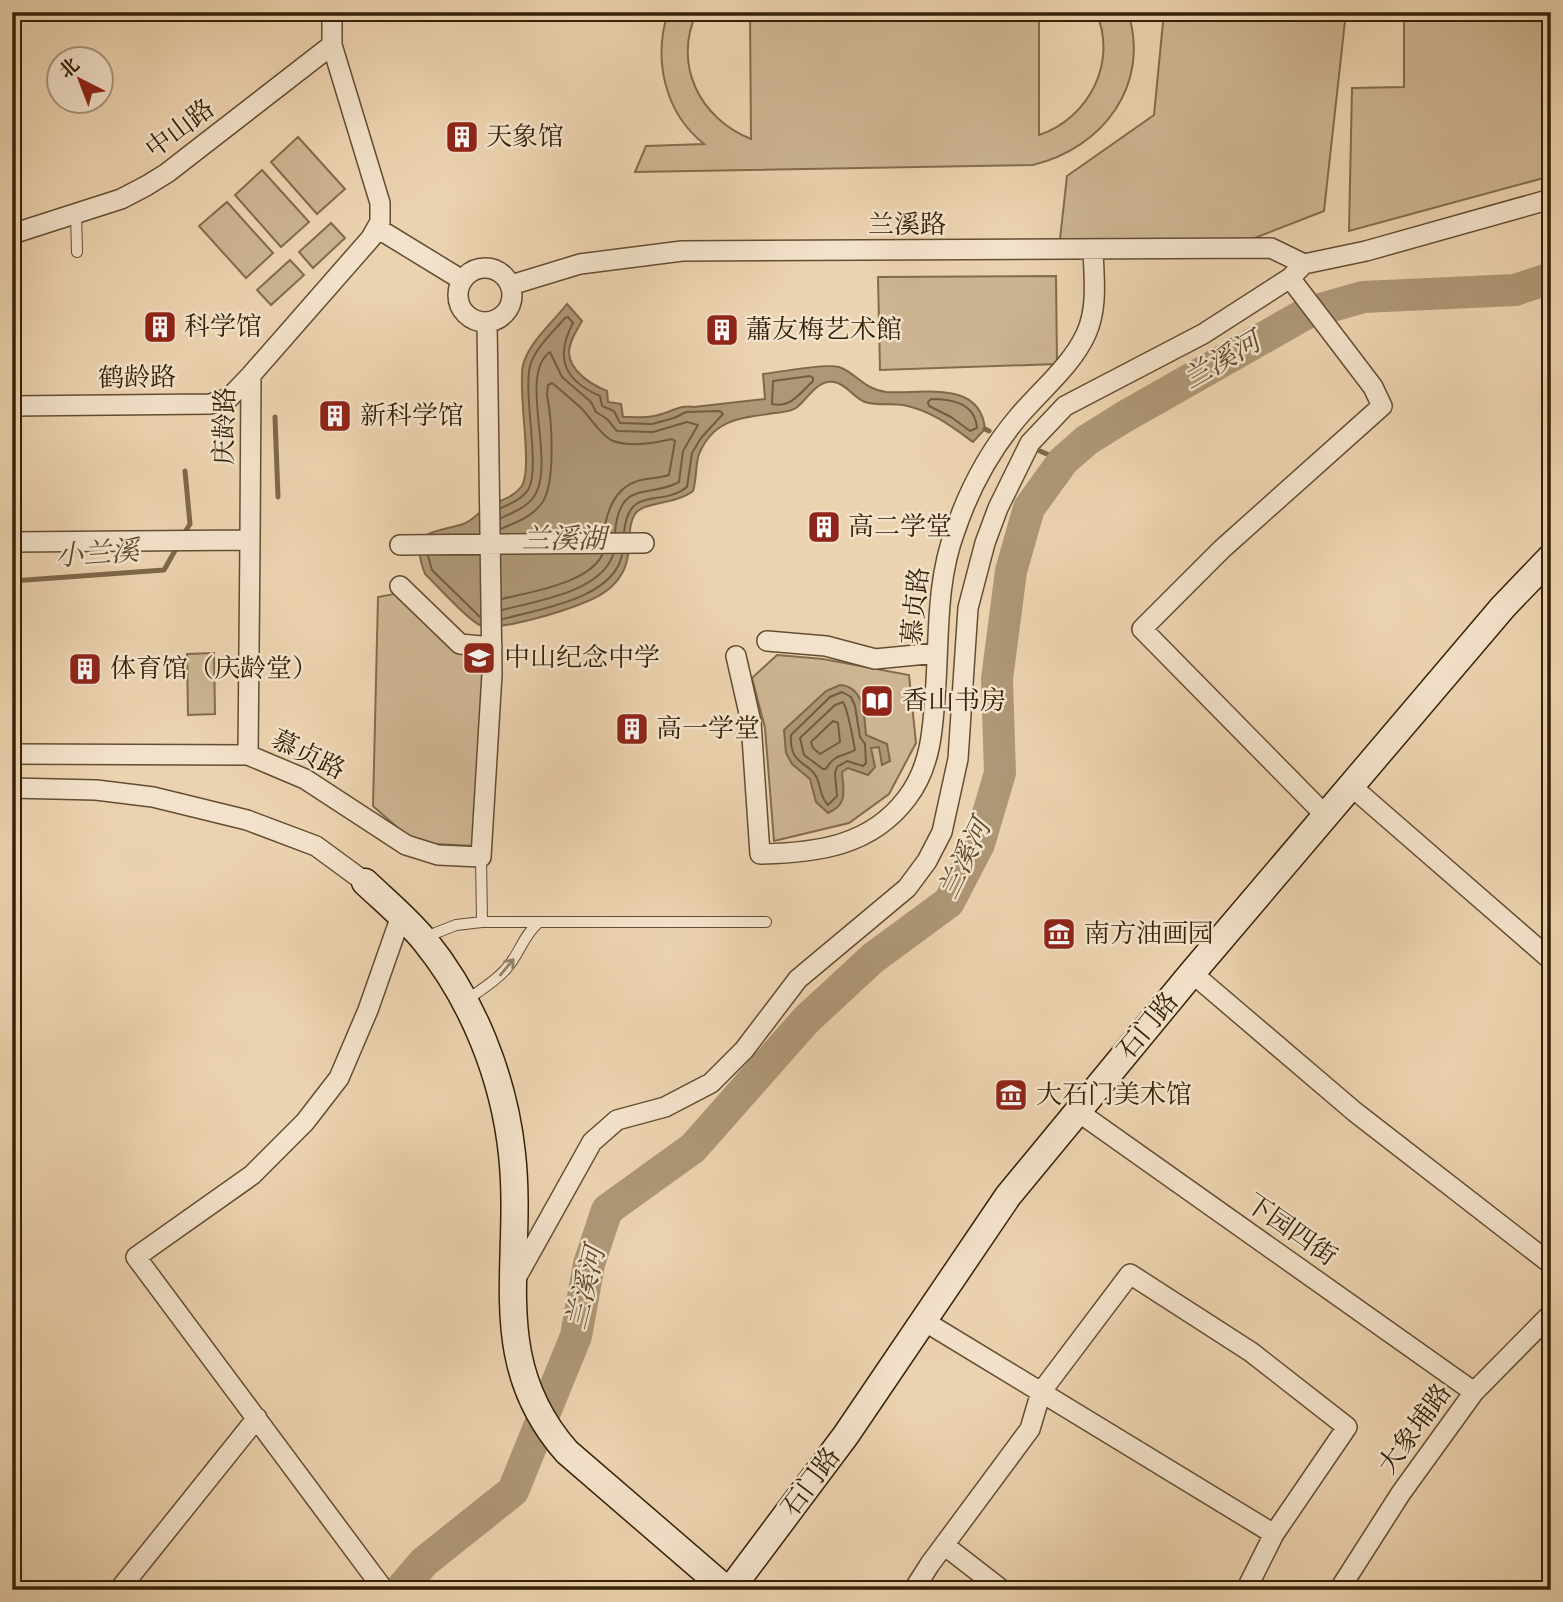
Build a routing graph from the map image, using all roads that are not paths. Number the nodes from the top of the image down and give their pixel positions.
1 (332, 12) edge
2 (332, 45) junction
3 (1551, 199) edge
4 (76, 213) junction
5 (377, 228) junction
6 (12, 234) edge
7 (1093, 251) junction
8 (77, 252) dead end
9 (1295, 274) junction
10 (462, 280) junction
11 (511, 285) junction
12 (487, 322) junction
13 (251, 375) junction
14 (12, 406) edge
15 (250, 540) junction
16 (12, 542) edge
17 (490, 544) junction
18 (641, 544) dead end
19 (408, 545) dead end
20 (1551, 557) edge
21 (400, 586) dead end
22 (492, 639) junction
23 (766, 641) dead end
24 (937, 653) junction
25 (736, 656) dead end
26 (12, 754) edge
27 (248, 755) junction
28 (1351, 786) junction
29 (12, 788) edge
30 (1326, 816) junction
31 (481, 857) junction
32 (365, 881) joint
33 (401, 916) junction
34 (482, 922) junction
35 (766, 922) dead end
36 (538, 923) junction
37 (423, 939) junction
38 (1551, 960) edge
39 (1192, 973) junction
40 (465, 1001) junction
41 (1077, 1111) junction
42 (1551, 1264) edge
43 (512, 1284) junction
44 (1551, 1314) edge
45 (924, 1321) junction
46 (1041, 1392) junction
47 (1474, 1392) junction
48 (257, 1418) junction
49 (1274, 1534) junction
50 (944, 1545) junction
51 (119, 1590) edge
52 (384, 1590) edge
53 (729, 1590) edge
54 (917, 1590) edge
55 (1002, 1590) edge
56 (1246, 1590) edge
57 (1339, 1590) edge

1 - 2 street
2 - 4 street, 中山路
2 - 5 street
3 - 9 street
4 - 6 street, 中山路
4 - 8 lane
5 - 10 street
5 - 13 street, 庆龄路
7 - 9 street, 兰溪路
7 - 11 street, 兰溪路
7 - 24 street, 慕贞路
9 - 30 street
9 - 43 street
10 - 11 street
10 - 12 street
11 - 12 street
12 - 17 street
13 - 14 street, 鹤龄路
13 - 15 street, 庆龄路
15 - 16 street
15 - 27 street, 庆龄路
17 - 18 street
17 - 19 street
17 - 22 street
20 - 28 street, 石门路
21 - 22 street
22 - 31 street
23 - 24 street
24 - 25 street, 慕贞路
26 - 27 street, 慕贞路
27 - 31 street, 慕贞路
28 - 30 street, 石门路
28 - 38 street
29 - 32 street
30 - 39 street, 石门路
31 - 34 lane
32 - 33 street
33 - 37 street
33 - 48 street
34 - 36 lane
34 - 37 lane
35 - 36 lane
40 -> 36 lane
37 - 40 street
39 - 41 street, 石门路
39 - 42 street
40 - 43 street
41 - 45 street, 石门路
41 - 47 street, 下园四街
43 - 53 street
44 - 47 street, 大象埔路
45 - 46 street
45 - 53 street, 石门路
46 - 49 street
46 - 49 street
46 - 50 street
47 - 57 street, 大象埔路
48 - 51 street
48 - 52 street
49 - 56 street
50 - 54 street
50 - 55 street

